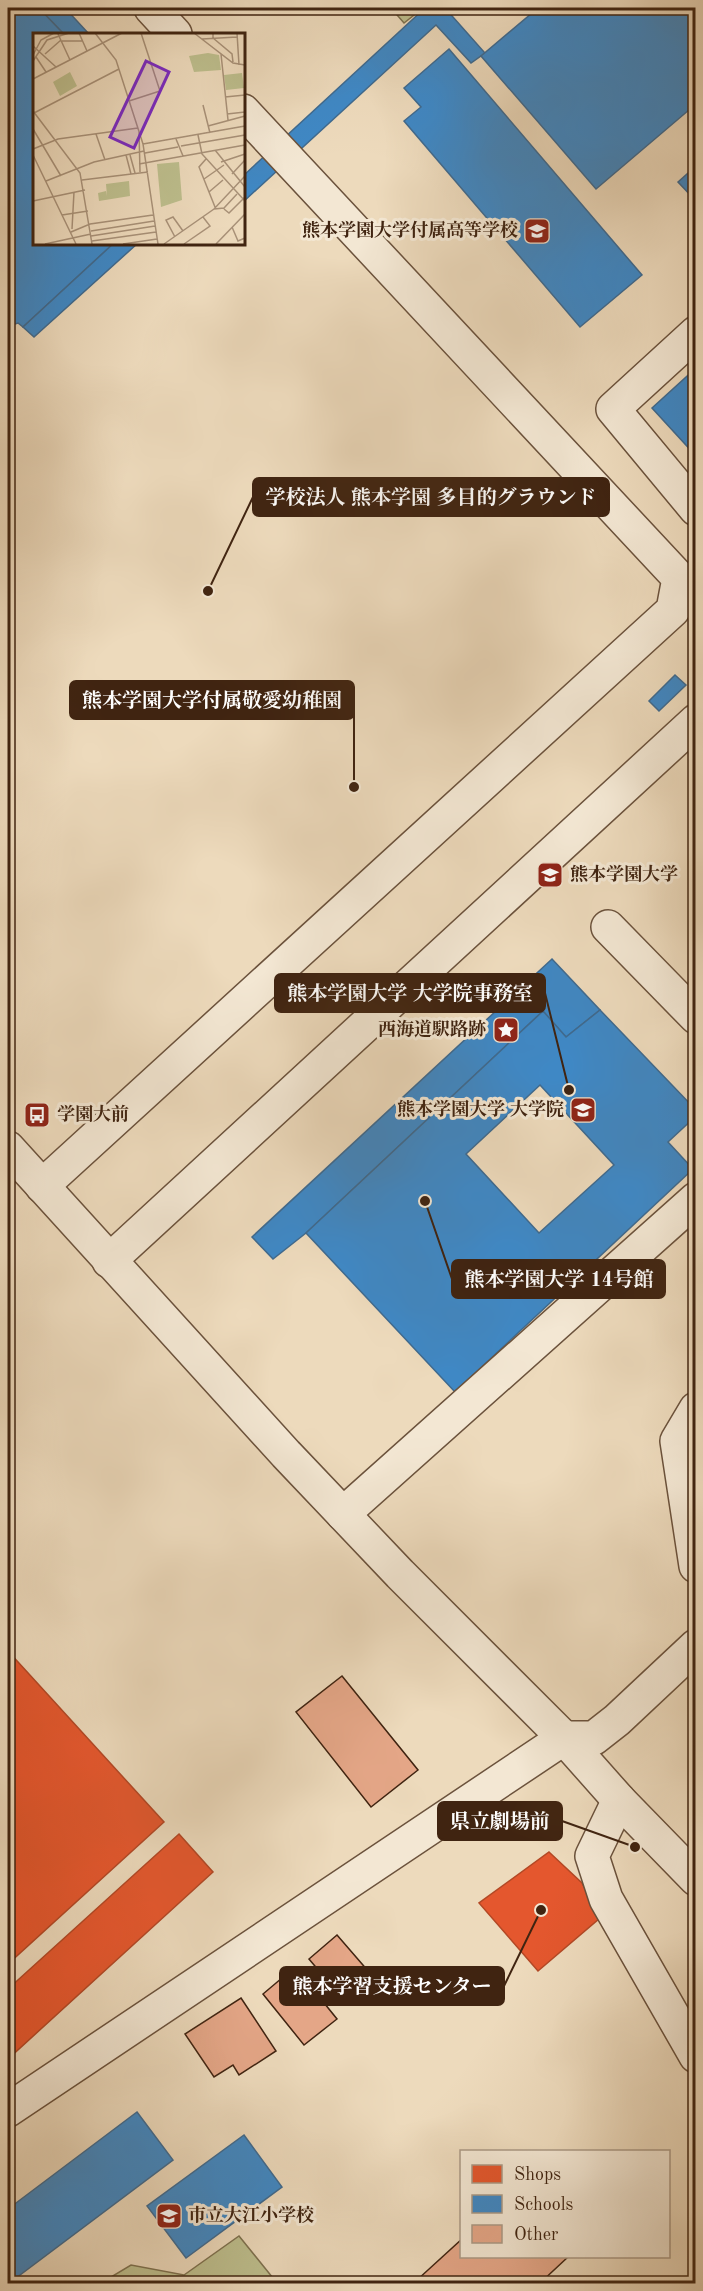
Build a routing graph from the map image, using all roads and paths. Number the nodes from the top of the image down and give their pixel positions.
1 (151, 8) edge
2 (174, 33) edge
3 (244, 112) edge
4 (696, 333) edge
5 (696, 509) edge
6 (696, 721) edge
7 (608, 927) dead end
8 (696, 1017) edge
9 (8, 1148) edge
10 (42, 1186) junction
11 (696, 1199) edge
12 (109, 1261) junction
13 (696, 1409) edge
14 (343, 1514) junction
15 (696, 1566) edge
16 (696, 1646) edge
17 (564, 1738) junction
18 (620, 1800) junction
19 (696, 1879) edge
20 (696, 2056) edge
21 (8, 2110) edge

1 - 2 street
3 - 10 street
4 - 5 street
6 - 12 street
7 - 8 street
9 - 10 street
10 - 12 street
11 - 14 street
12 - 14 street
13 - 15 street
14 - 17 street
16 - 17 street
17 - 18 street
17 - 21 street
18 - 19 street
18 - 20 street

